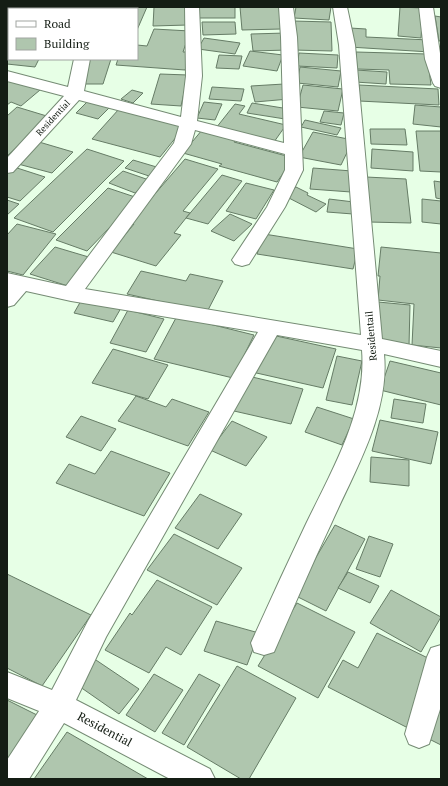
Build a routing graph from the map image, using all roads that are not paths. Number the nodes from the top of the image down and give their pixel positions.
1 (192, 7) edge
2 (286, 7) edge
3 (340, 7) edge
4 (426, 7) edge
5 (82, 60) edge
6 (7, 76) edge
7 (441, 83) edge
8 (75, 94) junction
9 (190, 124) junction
10 (294, 151) junction
11 (7, 168) edge
12 (242, 260) dead end
13 (14, 281) edge
14 (71, 294) junction
15 (7, 300) edge
16 (271, 326) junction
17 (372, 344) junction
18 (441, 359) edge
19 (264, 643) dead end
20 (441, 657) edge
21 (7, 685) edge
22 (60, 706) junction
23 (418, 734) dead end
24 (12, 779) edge
25 (200, 779) edge

1 - 9 street
2 - 10 street
3 - 17 street, Residentail
4 - 7 street
5 - 8 street, Residential
6 - 8 street
8 - 9 street
8 - 11 street, Residential
9 - 10 street
9 - 14 street
10 - 12 street
13 - 14 street
13 - 15 street
14 - 16 street
16 - 17 street
16 - 22 street
17 - 18 street
17 - 19 street, Residentail
20 - 23 street
21 - 22 street, Residential
22 - 24 street
22 - 25 street, Residential

